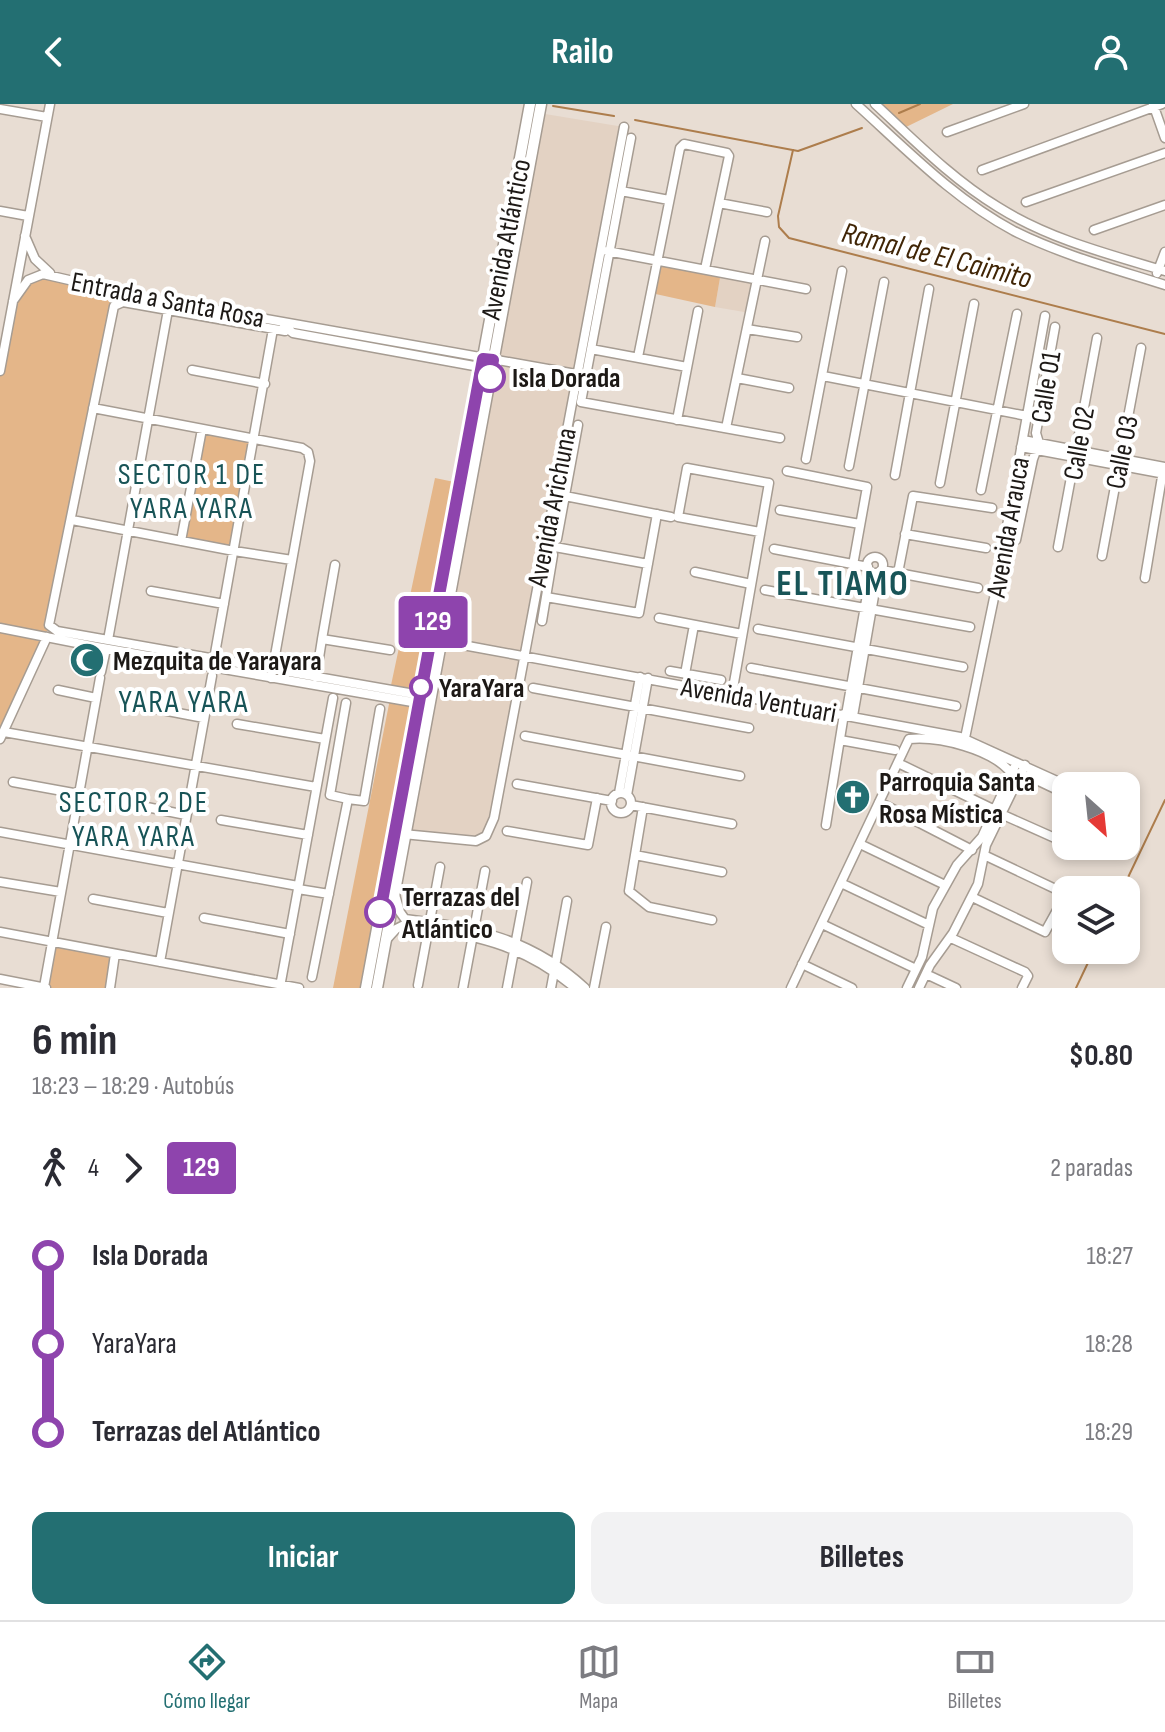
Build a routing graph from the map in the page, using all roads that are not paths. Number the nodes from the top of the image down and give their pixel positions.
1 (50, 104) edge
2 (530, 104) edge
3 (541, 104) edge
4 (856, 104) edge
5 (875, 104) edge
6 (1024, 104) edge
7 (1156, 105) edge
8 (0, 109) edge
9 (47, 117) junction
10 (624, 127) dead end
11 (947, 132) dead end
12 (631, 138) dead end
13 (1165, 138) edge
14 (1165, 153) edge
15 (982, 170) dead end
16 (621, 191) junction
17 (669, 200) junction
18 (1026, 202) dead end
19 (719, 203) junction
20 (1165, 205) edge
21 (0, 211) edge
22 (767, 212) dead end
23 (28, 216) junction
24 (1094, 230) dead end
25 (25, 233) junction
26 (765, 241) dead end
27 (600, 250) junction
28 (611, 252) junction
29 (1165, 252) edge
30 (657, 260) junction
31 (705, 269) junction
32 (1162, 270) edge
33 (842, 271) dead end
34 (55, 275) junction
35 (757, 279) junction
36 (1155, 281) junction
37 (884, 282) dead end
38 (1165, 285) edge
39 (806, 289) dead end
40 (929, 289) dead end
41 (13, 301) junction
42 (974, 304) dead end
43 (168, 310) junction
44 (698, 311) dead end
45 (0, 314) edge
46 (1017, 314) dead end
47 (10, 315) junction
48 (1045, 316) dead end
49 (1055, 327) dead end
50 (273, 329) junction
51 (747, 329) junction
52 (285, 331) dead end
53 (797, 337) dead end
54 (1097, 338) dead end
55 (1141, 348) dead end
56 (591, 349) junction
57 (638, 357) junction
58 (487, 364) junction
59 (687, 367) junction
60 (192, 370) dead end
61 (0, 371) edge
62 (576, 374) junction
63 (823, 376) junction
64 (737, 378) junction
65 (265, 384) junction
66 (865, 385) junction
67 (789, 388) dead end
68 (911, 393) junction
69 (956, 402) junction
70 (93, 408) junction
71 (998, 411) junction
72 (1027, 416) junction
73 (149, 418) junction
74 (677, 420) junction
75 (578, 425) dead end
76 (726, 428) junction
77 (202, 429) junction
78 (780, 438) dead end
79 (255, 439) junction
80 (1022, 444) junction
81 (1038, 447) junction
82 (1076, 454) junction
83 (806, 459) dead end
84 (1120, 462) junction
85 (849, 466) dead end
86 (1164, 469) edge
87 (787, 471) dead end
88 (895, 475) dead end
89 (940, 483) dead end
90 (981, 490) dead end
91 (565, 496) junction
92 (992, 508) dead end
93 (780, 510) dead end
94 (657, 514) junction
95 (671, 517) dead end
96 (72, 520) junction
97 (860, 524) junction
98 (128, 531) junction
99 (760, 532) junction
100 (905, 534) junction
101 (557, 539) dead end
102 (1016, 540) dead end
103 (181, 541) junction
104 (544, 545) junction
105 (1058, 547) dead end
106 (986, 548) dead end
107 (774, 549) dead end
108 (234, 551) junction
109 (553, 555) dead end
110 (1102, 556) dead end
111 (292, 560) junction
112 (648, 564) junction
113 (335, 565) dead end
114 (853, 565) junction
115 (874, 570) junction
116 (695, 572) dead end
117 (898, 573) junction
118 (1145, 578) dead end
119 (751, 584) junction
120 (978, 588) dead end
121 (765, 590) dead end
122 (151, 591) dead end
123 (546, 597) junction
124 (224, 604) junction
125 (868, 608) junction
126 (659, 618) dead end
127 (542, 621) dead end
128 (694, 625) junction
129 (970, 627) dead end
130 (0, 628) edge
131 (758, 629) dead end
132 (742, 634) junction
133 (47, 637) junction
134 (322, 639) junction
135 (441, 641) junction
136 (107, 644) junction
137 (861, 648) junction
138 (390, 650) dead end
139 (523, 656) junction
140 (214, 659) junction
141 (963, 667) dead end
142 (751, 668) dead end
143 (670, 671) dead end
144 (272, 674) junction
145 (685, 674) junction
146 (212, 676) dead end
147 (316, 677) junction
148 (644, 678) junction
149 (721, 680) dead end
150 (533, 688) dead end
151 (854, 688) junction
152 (58, 690) dead end
153 (732, 694) junction
154 (96, 698) junction
155 (333, 698) dead end
156 (419, 699) junction
157 (346, 703) dead end
158 (131, 704) dead end
159 (956, 706) dead end
160 (638, 707) junction
161 (380, 709) dead end
162 (847, 715) junction
163 (204, 718) junction
164 (237, 724) dead end
165 (749, 728) dead end
166 (2, 736) edge
167 (525, 736) dead end
168 (965, 738) junction
169 (325, 739) junction
170 (840, 740) junction
171 (88, 747) junction
172 (895, 750) dead end
173 (629, 756) junction
174 (898, 763) junction
175 (1020, 763) junction
176 (195, 766) junction
177 (1011, 773) junction
178 (740, 776) dead end
179 (1028, 776) dead end
180 (1052, 778) edge
181 (13, 782) dead end
182 (517, 784) dead end
183 (316, 787) junction
184 (1052, 787) edge
185 (79, 794) junction
186 (619, 796) junction
187 (597, 798) junction
188 (348, 799) junction
189 (112, 800) dead end
190 (879, 802) junction
191 (631, 805) junction
192 (643, 807) junction
193 (998, 812) junction
194 (186, 815) junction
195 (221, 820) dead end
196 (732, 824) dead end
197 (826, 825) dead end
198 (507, 831) dead end
199 (0, 832) edge
200 (400, 834) junction
201 (308, 835) junction
202 (1052, 837) edge
203 (985, 838) junction
204 (860, 844) junction
205 (70, 845) junction
206 (972, 850) junction
207 (635, 855) junction
208 (984, 855) junction
209 (177, 864) junction
210 (440, 867) dead end
211 (485, 871) dead end
212 (722, 872) dead end
213 (0, 882) edge
214 (527, 882) dead end
215 (841, 883) junction
216 (945, 885) junction
217 (298, 887) junction
218 (1052, 887) edge
219 (61, 892) junction
220 (329, 894) junction
221 (395, 894) junction
222 (972, 897) junction
223 (93, 899) dead end
224 (567, 901) dead end
225 (168, 913) junction
226 (204, 918) dead end
227 (712, 920) dead end
228 (404, 922) junction
229 (1052, 922) edge
230 (822, 924) junction
231 (429, 925) junction
232 (929, 925) junction
233 (606, 927) dead end
234 (0, 932) edge
235 (473, 932) junction
236 (290, 934) junction
237 (951, 938) junction
238 (386, 940) junction
239 (53, 942) junction
240 (515, 945) junction
241 (115, 954) junction
242 (922, 955) junction
243 (933, 960) junction
244 (160, 962) junction
245 (802, 964) junction
246 (555, 968) junction
247 (916, 969) junction
248 (926, 974) junction
249 (312, 977) dead end
250 (0, 979) edge
251 (418, 985) dead end
252 (280, 986) edge
253 (46, 988) edge
254 (110, 988) edge
255 (299, 988) edge
256 (366, 988) edge
257 (377, 988) edge
258 (463, 988) edge
259 (507, 988) edge
260 (551, 988) edge
261 (575, 988) edge
262 (585, 988) edge
263 (594, 988) edge
264 (791, 988) edge
265 (852, 988) edge
266 (907, 988) edge
267 (919, 988) edge
268 (956, 988) edge
269 (1022, 988) edge

1 - 9 street
2 - 58 main road, Avenida Atlántico
3 - 58 main road, Avenida Atlántico
4 - 36 street
5 - 32 street
6 - 11 street
7 - 13 street
7 - 15 street
8 - 9 street
9 - 23 street
10 - 27 street, Avenida Arichuna
12 - 16 street
14 - 18 street
16 - 17 street
16 - 28 street
17 - 19 street
17 - 30 street
19 - 22 street
19 - 31 street
20 - 24 street
21 - 23 street
23 - 25 street
25 - 34 street
25 - 41 street
26 - 35 street
27 - 28 street
27 - 62 street, Avenida Arichuna
28 - 30 street
28 - 56 street
29 - 32 street
30 - 31 street
30 - 57 street
31 - 35 street
32 - 36 street
33 - 63 street
34 - 41 street
34 - 58 street, Entrada a Santa Rosa
35 - 39 street
35 - 51 street
36 - 38 street
37 - 66 street
40 - 68 street
41 - 47 street
42 - 69 street
43 - 50 street
43 - 70 street
43 - 73 street
44 - 59 street
45 - 47 street
46 - 71 street
47 - 61 street
48 - 72 street, Avenida Arauca
49 - 81 street, Calle 01
50 - 52 street
50 - 65 street
51 - 53 street
51 - 64 street
54 - 82 street, Calle 02
55 - 84 street, Calle 03
56 - 57 street
56 - 74 street
57 - 59 street
58 - 62 street, Entrada a Santa Rosa
58 - 135 main road, Avenida Atlántico
58 - 156 main road, Avenida Atlántico
59 - 74 street
60 - 65 street
62 - 104 street, Avenida Arichuna
63 - 66 street
63 - 83 street
64 - 67 street
64 - 76 street
65 - 79 street
66 - 68 street
66 - 85 street
68 - 69 street
68 - 88 street
69 - 71 street
69 - 89 street
70 - 73 street
70 - 96 street
71 - 72 street
71 - 90 street
72 - 80 street, Avenida Arauca
73 - 77 street
73 - 98 street
74 - 76 street
75 - 91 street
76 - 78 street
77 - 79 street
77 - 103 street
79 - 108 street
79 - 111 street
80 - 81 street
80 - 168 street, Avenida Arauca
81 - 82 street
81 - 102 street, Calle 01
82 - 84 street
82 - 105 street, Calle 02
84 - 86 street
84 - 110 street, Calle 03
86 - 118 street
87 - 97 street
91 - 94 street
91 - 101 street
92 - 100 street
93 - 97 street
94 - 95 street
94 - 112 street
96 - 98 street
96 - 136 street
97 - 114 street
98 - 103 street
98 - 136 street
99 - 99 street
99 - 119 street
100 - 106 street
100 - 117 street
103 - 108 street
104 - 112 street
104 - 139 street, Avenida Arichuna
107 - 114 street
108 - 111 street
108 - 124 street
109 - 123 street
111 - 144 street
112 - 123 street
113 - 134 street
114 - 115 street
115 - 117 street
115 - 125 street
116 - 119 street
117 - 120 street
119 - 132 street
121 - 125 street
122 - 124 street
123 - 127 street
124 - 140 street
125 - 129 street
125 - 137 street
126 - 128 street
128 - 132 street
128 - 145 street
130 - 133 street
131 - 137 street
132 - 153 street
133 - 136 street
133 - 166 street
134 - 138 street
134 - 147 street
135 - 139 street, Avenida Ventuari
135 - 200 main road, Avenida Atlántico
136 - 140 street
136 - 144 street
136 - 154 street
137 - 141 street
137 - 151 street
139 - 148 street, Avenida Ventuari
139 - 200 street, Avenida Arichuna
140 - 144 street
142 - 151 street
143 - 145 street
144 - 147 street
144 - 156 street
145 - 149 street
146 - 163 street
147 - 156 street
148 - 153 street, Avenida Ventuari
148 - 160 street
150 - 160 street
151 - 159 street
151 - 162 street
152 - 154 street
153 - 162 street, Avenida Ventuari
154 - 171 street
155 - 169 street
156 - 200 main road, Avenida Atlántico
157 - 188 street
158 - 163 street
160 - 165 street
160 - 173 street
161 - 188 street
162 - 168 street, Avenida Ventuari
162 - 170 street
163 - 176 street
164 - 169 street
166 - 171 street
167 - 173 street
168 - 175 street, Avenida Ventuari
169 - 183 street
170 - 172 street
170 - 197 street
171 - 176 street
171 - 185 street
173 - 178 street
173 - 186 street
174 - 177 street
174 - 190 street
174 - 193 street
175 - 177 street
175 - 180 street, Avenida Ventuari
175 - 193 street
176 - 183 street
176 - 194 street
177 - 193 street
179 - 184 street
181 - 185 street
182 - 187 street
183 - 201 street
185 - 205 street
186 - 187 street
186 - 191 street
186 - 191 street
187 - 198 street
188 - 220 street
189 - 194 street
190 - 204 street
190 - 206 street
191 - 192 street
192 - 196 street
192 - 207 street
193 - 202 street
193 - 203 street
194 - 209 street
195 - 201 street
199 - 205 street
200 - 221 main road, Avenida Atlántico
200 - 256 main road, Avenida Atlántico
201 - 217 street
203 - 206 street
203 - 208 street
204 - 215 street
204 - 216 street
205 - 209 street
205 - 219 street
206 - 216 street
207 - 212 street
207 - 227 street
208 - 218 street
208 - 222 street
209 - 217 street
209 - 225 street
210 - 231 street
211 - 235 street
213 - 219 street
214 - 240 street
215 - 230 street
215 - 232 street
216 - 232 street
217 - 220 street
217 - 236 street
219 - 239 street
220 - 249 street
221 - 228 street
221 - 238 main road, Avenida Atlántico
222 - 229 street
222 - 237 street
223 - 225 street
224 - 246 street
225 - 244 street
226 - 236 street
228 - 231 street
228 - 238 street
230 - 245 street
230 - 247 street
231 - 235 street
231 - 251 street
232 - 242 street
233 - 263 street
234 - 239 street
235 - 240 street
235 - 258 street
236 - 252 street
237 - 243 street
237 - 269 street
238 - 257 main road, Avenida Atlántico
239 - 241 street
239 - 253 street
240 - 246 street
240 - 259 street
241 - 244 street
241 - 254 street
242 - 243 street
242 - 247 street
243 - 248 street
244 - 252 street
245 - 264 street
245 - 265 street
246 - 260 street
246 - 261 street
246 - 262 street
247 - 266 street
248 - 267 street
248 - 268 street
250 - 253 street
252 - 255 street

